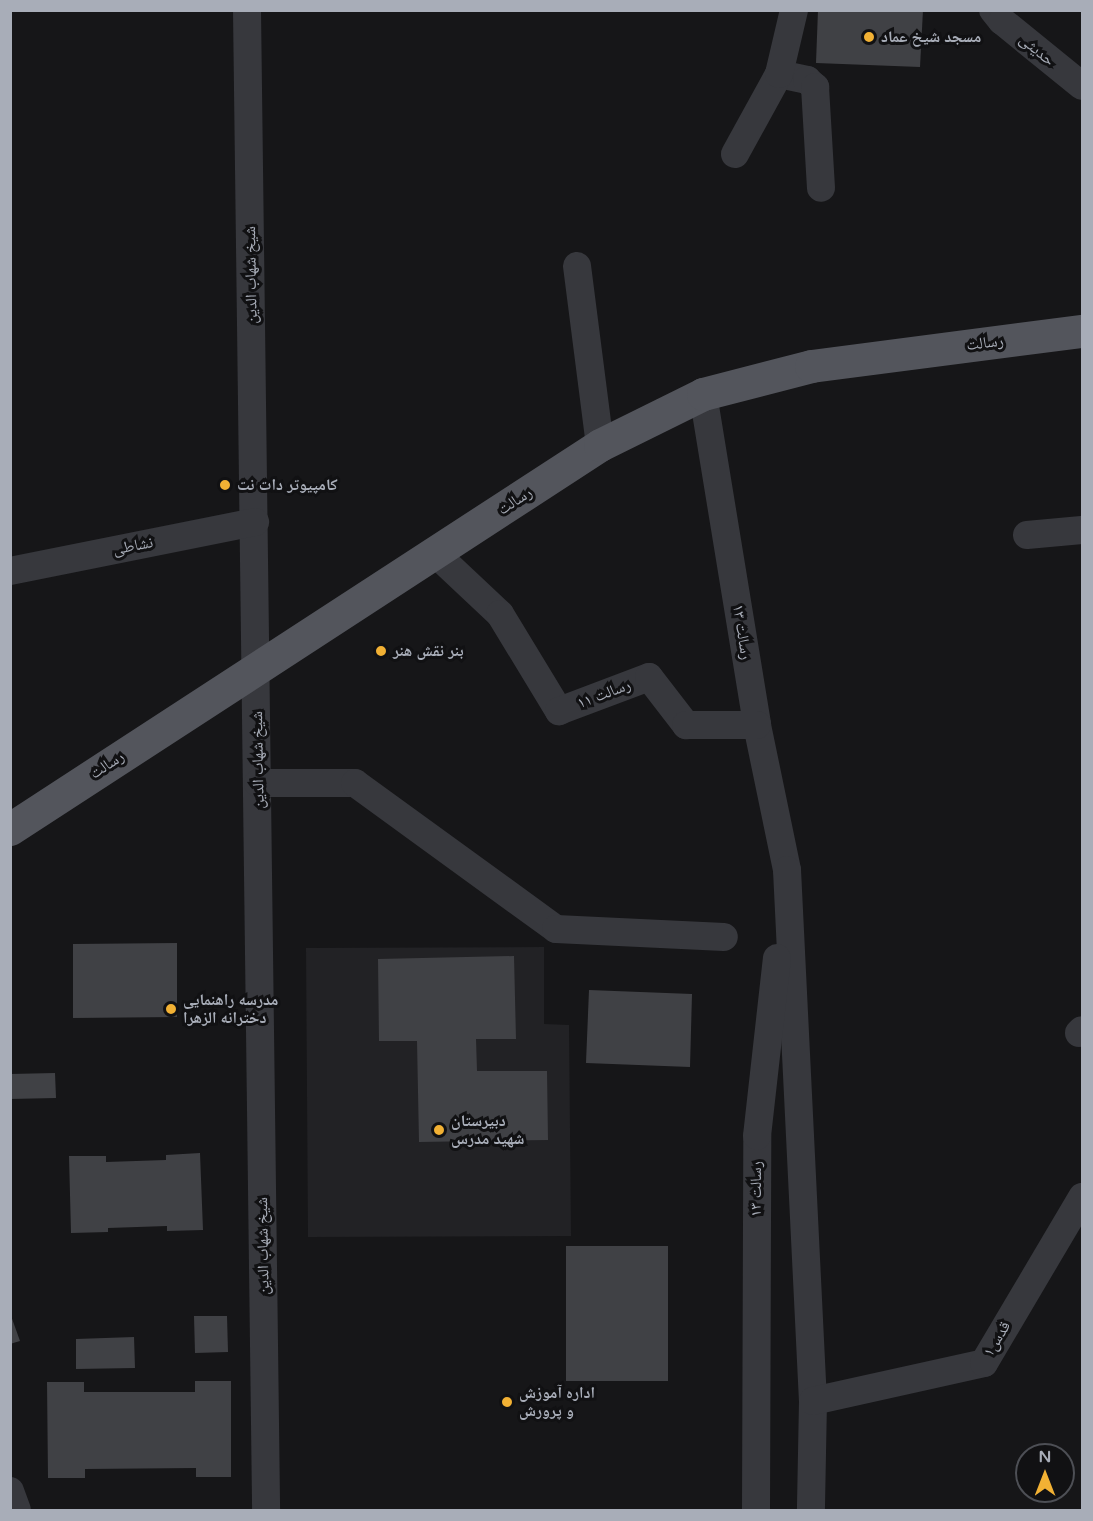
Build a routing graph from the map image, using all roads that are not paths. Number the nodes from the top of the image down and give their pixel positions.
1 (248, 10) edge
2 (794, 10) edge
3 (993, 10) edge
4 (779, 74) junction
5 (1083, 86) edge
6 (735, 154) dead end
7 (821, 188) dead end
8 (577, 266) dead end
9 (1083, 331) edge
10 (703, 394) junction
11 (600, 445) junction
12 (255, 522) junction
13 (1083, 530) edge
14 (1027, 536) dead end
15 (435, 553) junction
16 (10, 571) edge
17 (257, 666) junction
18 (757, 725) junction
19 (258, 783) junction
20 (10, 829) edge
21 (787, 870) junction
22 (724, 937) dead end
23 (1079, 1210) edge
24 (813, 1401) junction
25 (10, 1491) edge
26 (18, 1510) edge
27 (266, 1510) edge
28 (756, 1510) edge
29 (811, 1510) edge

1 - 12 street, شیخ شهاب الدین
2 - 4 street
3 - 5 street, حدیثی
4 - 6 street
4 - 7 street
8 - 11 street
9 - 10 main road, رسالت
10 - 11 main road, رسالت
10 - 18 street, رسالت ۱۳
11 - 15 main road, رسالت
12 - 16 street, نشاطی
12 - 17 street, شیخ شهاب الدین
13 - 14 street
15 - 17 main road, رسالت
15 - 18 street, رسالت ۱۱
17 - 19 street, شیخ شهاب الدین
17 - 20 main road, رسالت
18 - 21 street, رسالت ۱۳
19 - 22 street
19 - 27 street, شیخ شهاب الدین
21 - 24 street, رسالت ۱۳
21 - 28 street, رسالت ۱۳
23 - 24 street, قدس۱
24 - 29 street, رسالت ۱۳
25 - 26 street

